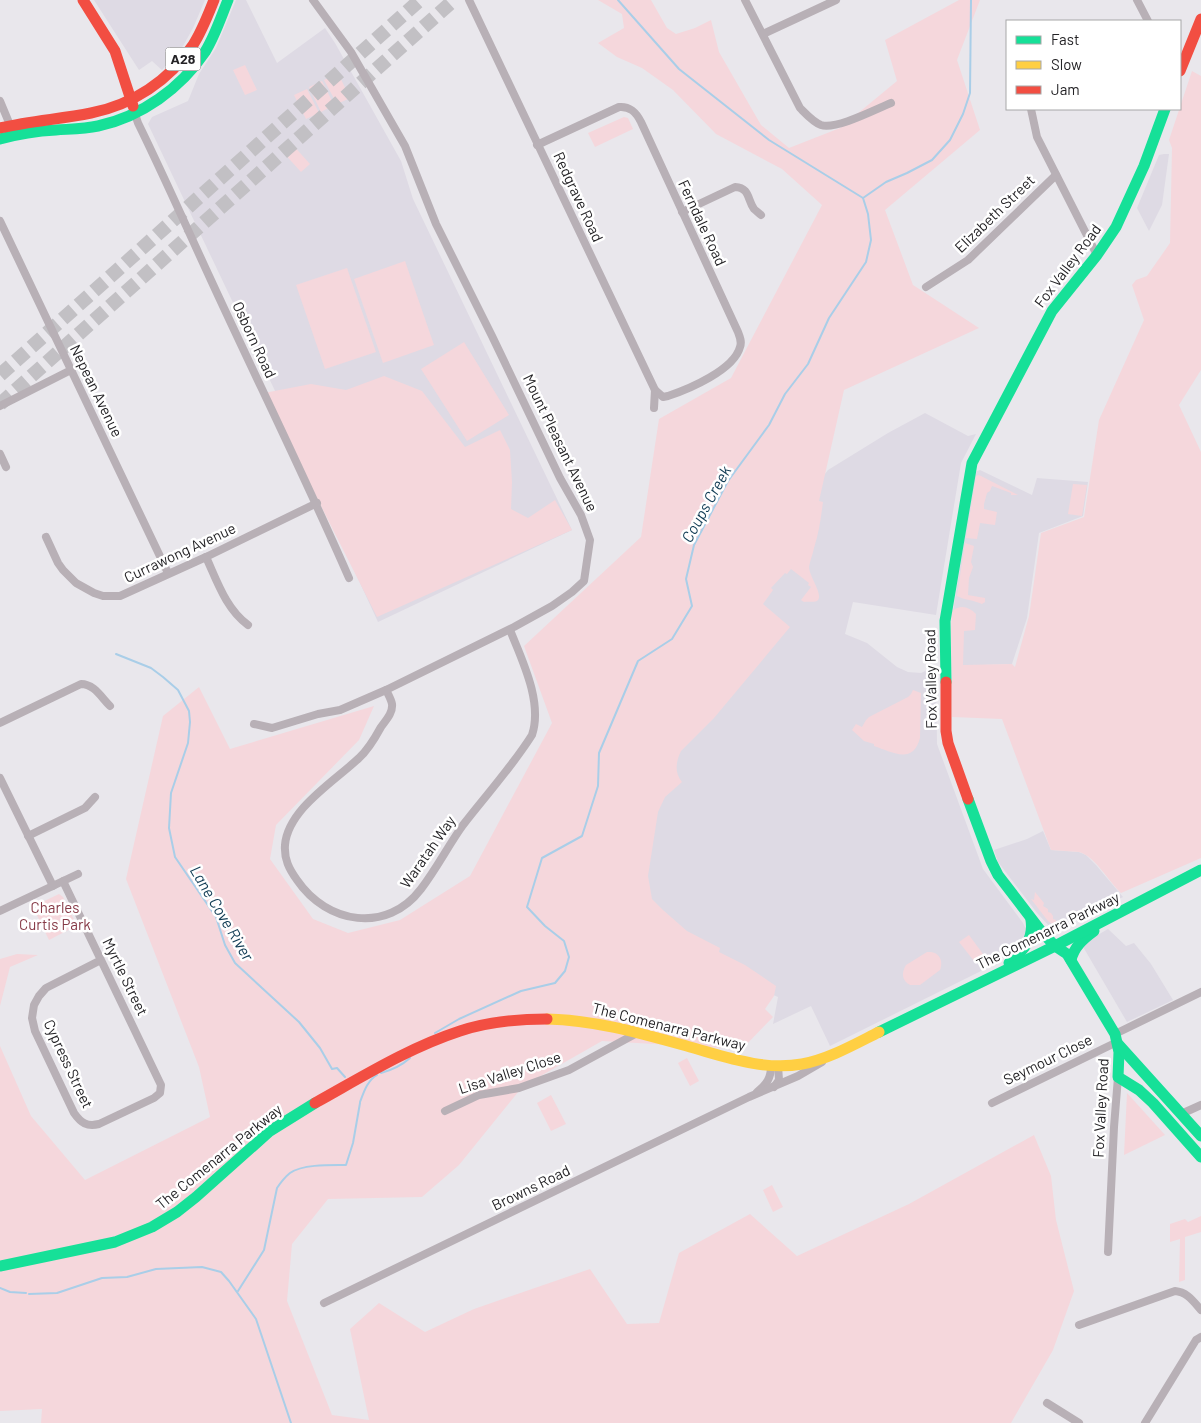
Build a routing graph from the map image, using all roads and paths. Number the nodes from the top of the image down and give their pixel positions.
1 (83, 0) edge
2 (214, 0) edge
3 (228, 0) edge
4 (313, 0) edge
5 (469, 0) edge
6 (746, 0) edge
7 (836, 0) edge
8 (1137, 0) edge
9 (1201, 19) edge
10 (1147, 20) edge
11 (762, 34) junction
12 (1181, 69) edge
13 (131, 100) junction
14 (0, 101) edge
15 (891, 103) dead end
16 (1031, 110) edge
17 (1165, 110) edge
18 (135, 114) junction
19 (5, 127) edge
20 (0, 139) edge
21 (537, 145) junction
22 (1056, 175) junction
23 (682, 212) junction
24 (761, 215) dead end
25 (0, 221) edge
26 (1097, 255) junction
27 (926, 286) dead end
28 (71, 370) junction
29 (655, 390) junction
30 (0, 406) edge
31 (654, 408) dead end
32 (0, 454) edge
33 (6, 467) dead end
34 (317, 504) junction
35 (46, 538) dead end
36 (206, 557) junction
37 (168, 573) junction
38 (349, 578) dead end
39 (248, 625) dead end
40 (510, 630) junction
41 (386, 690) junction
42 (110, 706) dead end
43 (0, 723) edge
44 (254, 724) dead end
45 (0, 778) edge
46 (95, 797) dead end
47 (28, 836) junction
48 (1201, 870) edge
49 (78, 874) dead end
50 (63, 881) junction
51 (53, 886) junction
52 (0, 911) edge
53 (1120, 913) junction
54 (1030, 918) junction
55 (1055, 946) junction
56 (101, 960) junction
57 (1071, 960) junction
58 (994, 975) junction
59 (1201, 992) edge
60 (637, 1033) junction
61 (1116, 1040) junction
62 (838, 1052) junction
63 (775, 1066) junction
64 (1118, 1077) junction
65 (162, 1085) joint
66 (774, 1087) junction
67 (749, 1097) junction
68 (992, 1103) dead end
69 (1201, 1105) edge
70 (445, 1111) dead end
71 (1181, 1114) junction
72 (1201, 1136) edge
73 (1201, 1157) edge
74 (1108, 1252) dead end
75 (0, 1266) edge
76 (324, 1303) dead end
77 (1201, 1310) edge
78 (1079, 1325) dead end
79 (1201, 1337) edge
80 (1047, 1403) dead end
81 (1079, 1423) edge
82 (1145, 1423) edge

1 - 13 main road
2 - 13 main road, A28
3 - 18 main road, A28
4 - 40 street, Mount Pleasant Avenue
5 - 21 street, Redgrave Road
6 - 11 street
7 - 11 street
8 - 10 street
9 - 12 main road
11 - 15 street
13 - 18 main road
13 - 19 main road, A28
14 - 19 street
16 - 22 street
17 - 26 main road, Fox Valley Road
18 - 20 main road, A28
18 - 34 street, Osborn Road
21 - 23 street, Ferndale Road
21 - 29 street, Redgrave Road
22 - 26 street
22 - 27 street, Elizabeth Street
23 - 24 street
23 - 29 street, Ferndale Road
25 - 28 street, Nepean Avenue
26 - 54 main road, Fox Valley Road
28 - 30 street
28 - 37 street, Nepean Avenue
29 - 31 street, Redgrave Road
32 - 33 street
34 - 36 street, Currawong Avenue
34 - 38 street, Osborn Road
35 - 37 street, Currawong Avenue
36 - 37 street, Currawong Avenue
36 - 39 street
40 - 41 street, Mount Pleasant Avenue
40 - 41 street, Waratah Way
41 - 44 street, Mount Pleasant Avenue
42 - 43 street
45 - 47 street
46 - 47 street
47 - 51 street
48 - 53 main road, The Comenarra Parkway
49 - 50 street
50 - 51 street
50 - 56 street, Myrtle Street
51 - 52 street
53 - 55 main road, The Comenarra Parkway
53 - 57 main road
54 - 55 main road, Fox Valley Road
54 - 58 main road
55 - 57 main road, Fox Valley Road
55 - 58 main road, The Comenarra Parkway
56 - 65 street, Myrtle Street
56 - 65 street, Cypress Street
57 - 61 main road, Fox Valley Road
58 - 62 main road, The Comenarra Parkway
59 - 61 street, Seymour Close
60 - 63 main road, The Comenarra Parkway
60 - 70 street, Lisa Valley Close
60 - 75 main road, The Comenarra Parkway
61 - 64 main road, Fox Valley Road
61 - 68 street, Seymour Close
61 - 71 main road
62 - 63 main road, The Comenarra Parkway
62 - 66 street, Browns Road
63 - 66 street
63 - 67 street, Browns Road
64 - 73 main road
64 - 74 street, Fox Valley Road
66 - 67 street, Browns Road
67 - 76 street, Browns Road
69 - 71 street
71 - 72 main road
77 - 78 street
79 - 82 street
80 - 81 street

